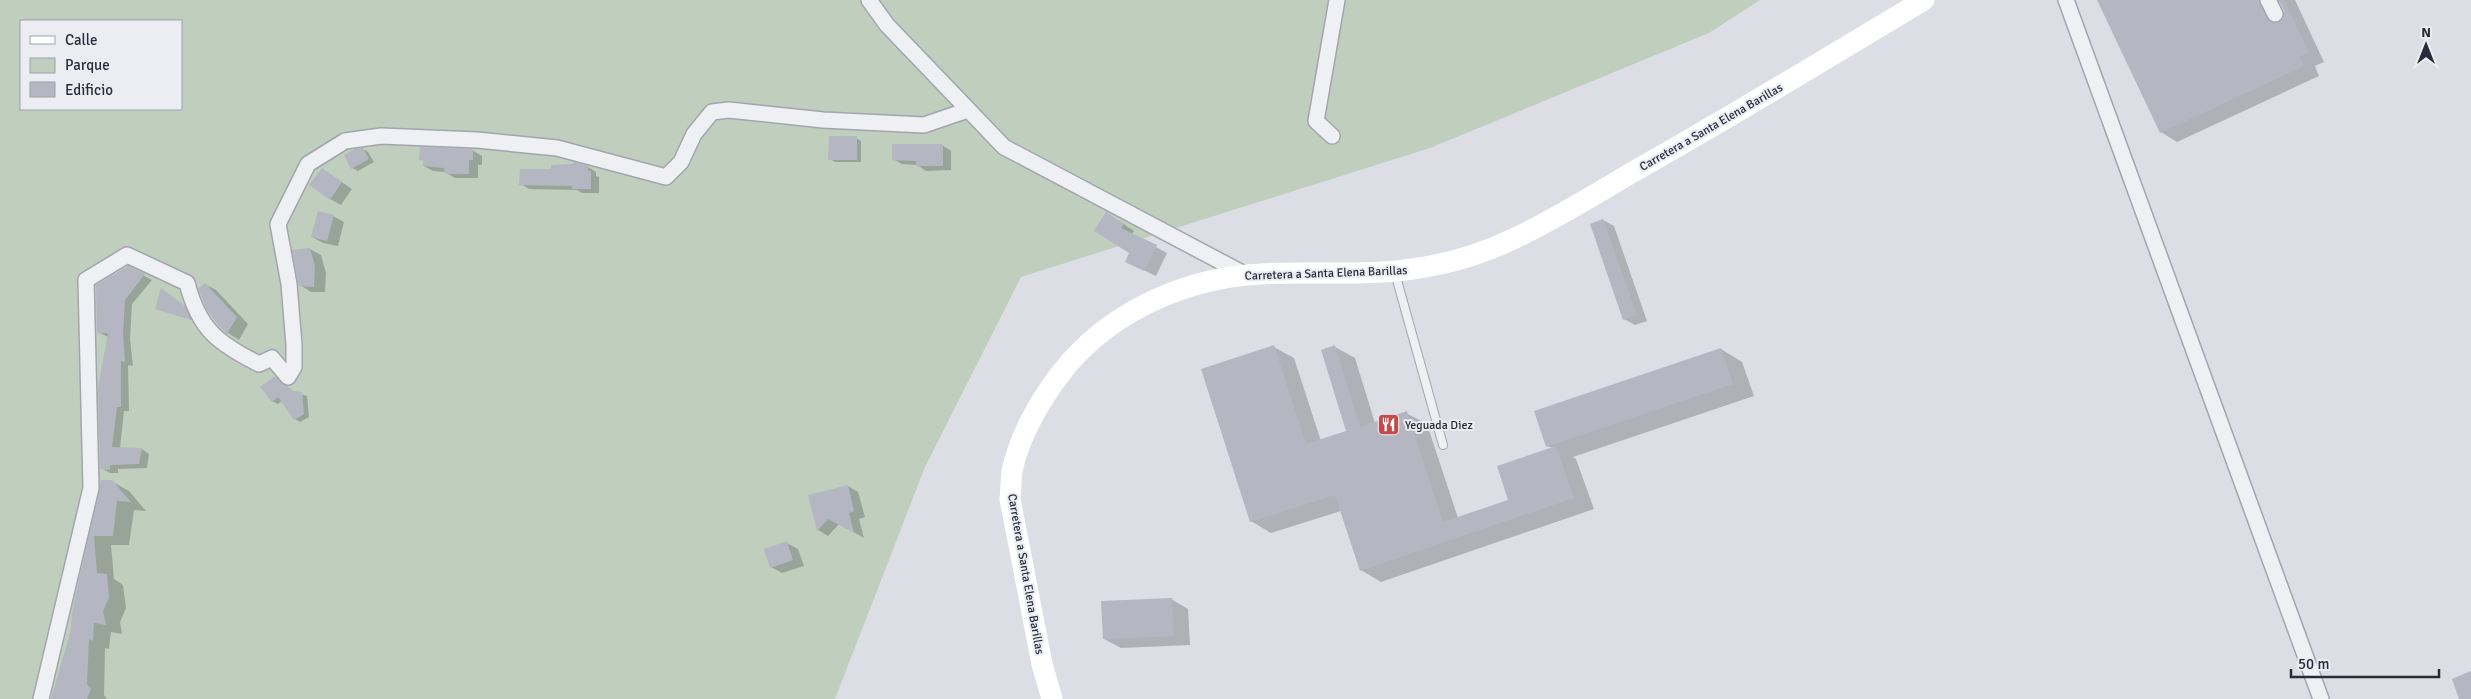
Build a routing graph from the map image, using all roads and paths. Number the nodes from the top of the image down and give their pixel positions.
1 (869, 0) edge
2 (1337, 0) edge
3 (1924, 0) edge
4 (2066, 0) edge
5 (968, 110) junction
6 (1332, 136) dead end
7 (1394, 271) junction
8 (1246, 275) junction
9 (1443, 445) dead end
10 (40, 699) edge
11 (1052, 699) edge
12 (2321, 699) edge

1 - 5 street
2 - 6 street
3 - 7 main road, Carretera a Santa Elena Barillas
4 - 12 street
5 - 8 street
5 - 10 street
7 - 8 main road, Carretera a Santa Elena Barillas
7 - 9 lane
8 - 11 main road, Carretera a Santa Elena Barillas

